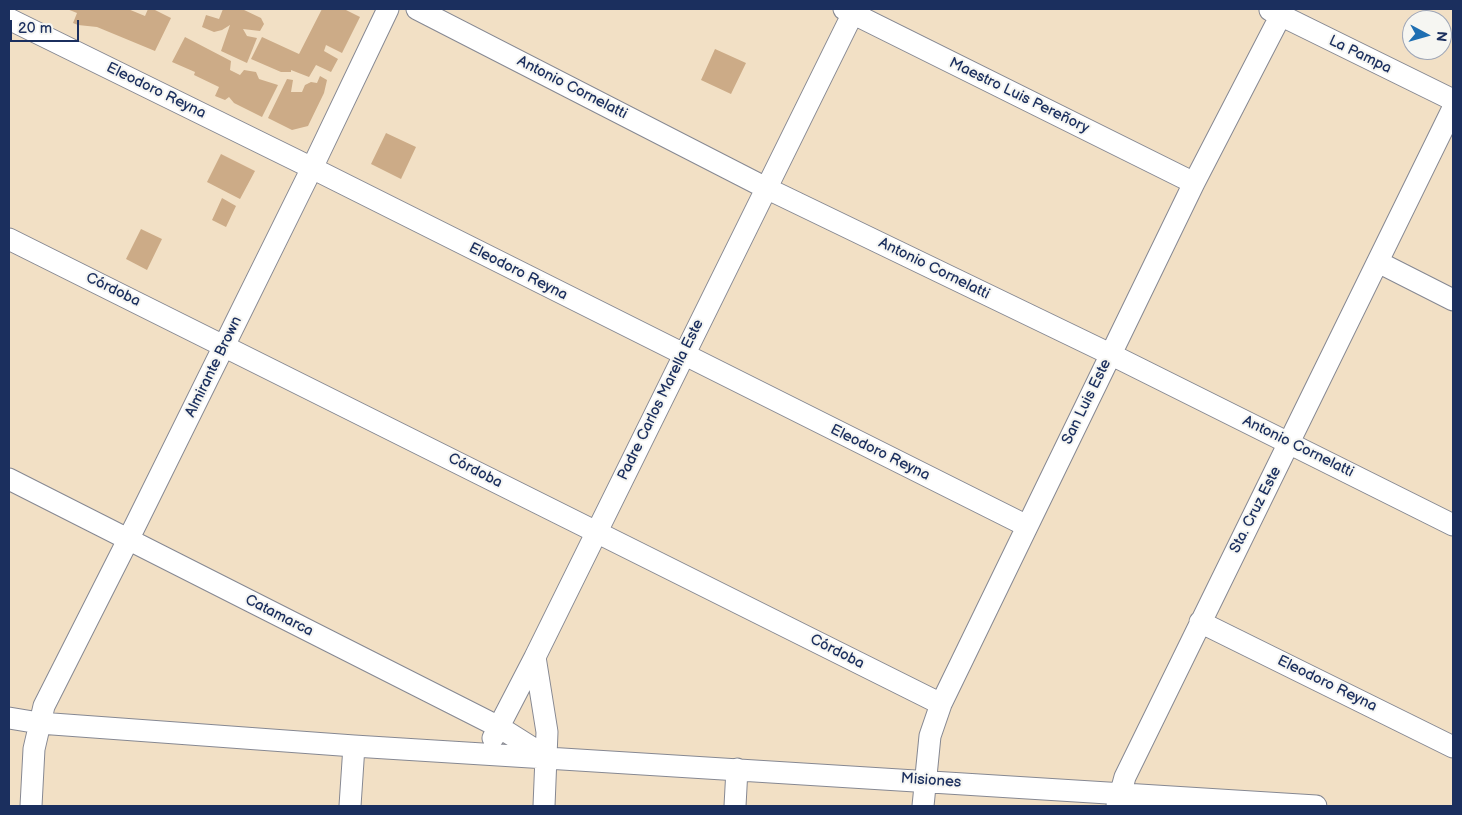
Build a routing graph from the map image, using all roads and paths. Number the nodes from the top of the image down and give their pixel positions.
1 (388, 9) edge
2 (417, 9) edge
3 (850, 10) edge
4 (1277, 11) edge
5 (9, 19) edge
6 (1453, 100) edge
7 (1453, 108) edge
8 (312, 168) junction
9 (1194, 183) junction
10 (766, 188) junction
11 (9, 239) edge
12 (1378, 262) junction
13 (1453, 300) edge
14 (224, 346) junction
15 (1110, 354) junction
16 (684, 355) junction
17 (1290, 443) junction
18 (9, 479) edge
19 (1453, 525) edge
20 (1027, 526) junction
21 (596, 532) junction
22 (128, 540) junction
23 (1200, 622) junction
24 (535, 656) junction
25 (941, 704) junction
26 (9, 718) edge
27 (39, 724) junction
28 (499, 727) junction
29 (354, 746) junction
30 (1453, 746) edge
31 (484, 754) junction
32 (547, 757) junction
33 (737, 769) junction
34 (925, 781) junction
35 (1118, 800) edge
36 (31, 806) edge
37 (350, 806) edge
38 (544, 806) edge
39 (735, 806) edge
40 (923, 806) edge
41 (1310, 806) edge
42 (1316, 806) edge

1 - 8 street, Almirante Brown
2 - 10 street, Antonio Cornelatti
3 - 9 street, Maestro Luis Pereñory
3 - 10 street, Padre Carlos Marella Este
4 - 6 street, La Pampa
4 - 9 street, San Luis Este
5 - 8 street, Eleodoro Reyna
7 - 12 street, Sta. Cruz Este
8 - 14 street, Almirante Brown
8 - 16 street, Eleodoro Reyna
9 - 15 street, San Luis Este
10 - 15 street, Antonio Cornelatti
10 - 16 street, Padre Carlos Marella Este
11 - 14 street, Córdoba
12 - 13 street
12 - 17 street, Sta. Cruz Este
14 - 21 street, Córdoba
14 - 22 street, Almirante Brown
15 - 17 street, Antonio Cornelatti
15 - 20 street, San Luis Este
16 - 20 street, Eleodoro Reyna
16 - 21 street, Padre Carlos Marella Este
17 - 19 street, Antonio Cornelatti
17 - 23 street, Sta. Cruz Este
18 - 22 street, Catamarca
20 - 25 street, San Luis Este
21 - 24 street, Padre Carlos Marella Este
21 - 25 street, Córdoba
22 - 27 street, Almirante Brown
22 - 28 street, Catamarca
23 - 30 street, Eleodoro Reyna
23 - 35 street, Sta. Cruz Este
24 - 28 street, Padre Carlos Marella Este
24 - 32 street
25 - 34 street, San Luis Este
26 - 27 street, Misiones
27 - 29 street, Misiones
27 - 36 street, Almirante Brown
28 - 31 street, Padre Carlos Marella Este
28 - 32 street, Catamarca
29 - 31 street, Misiones
29 - 37 street
31 - 32 street, Misiones
32 - 33 street, Misiones
32 - 38 street
33 - 34 street, Misiones
33 - 39 street
34 - 35 street, Misiones
34 - 40 street, San Luis Este
35 - 41 street, Misiones
41 - 42 street, Misiones

